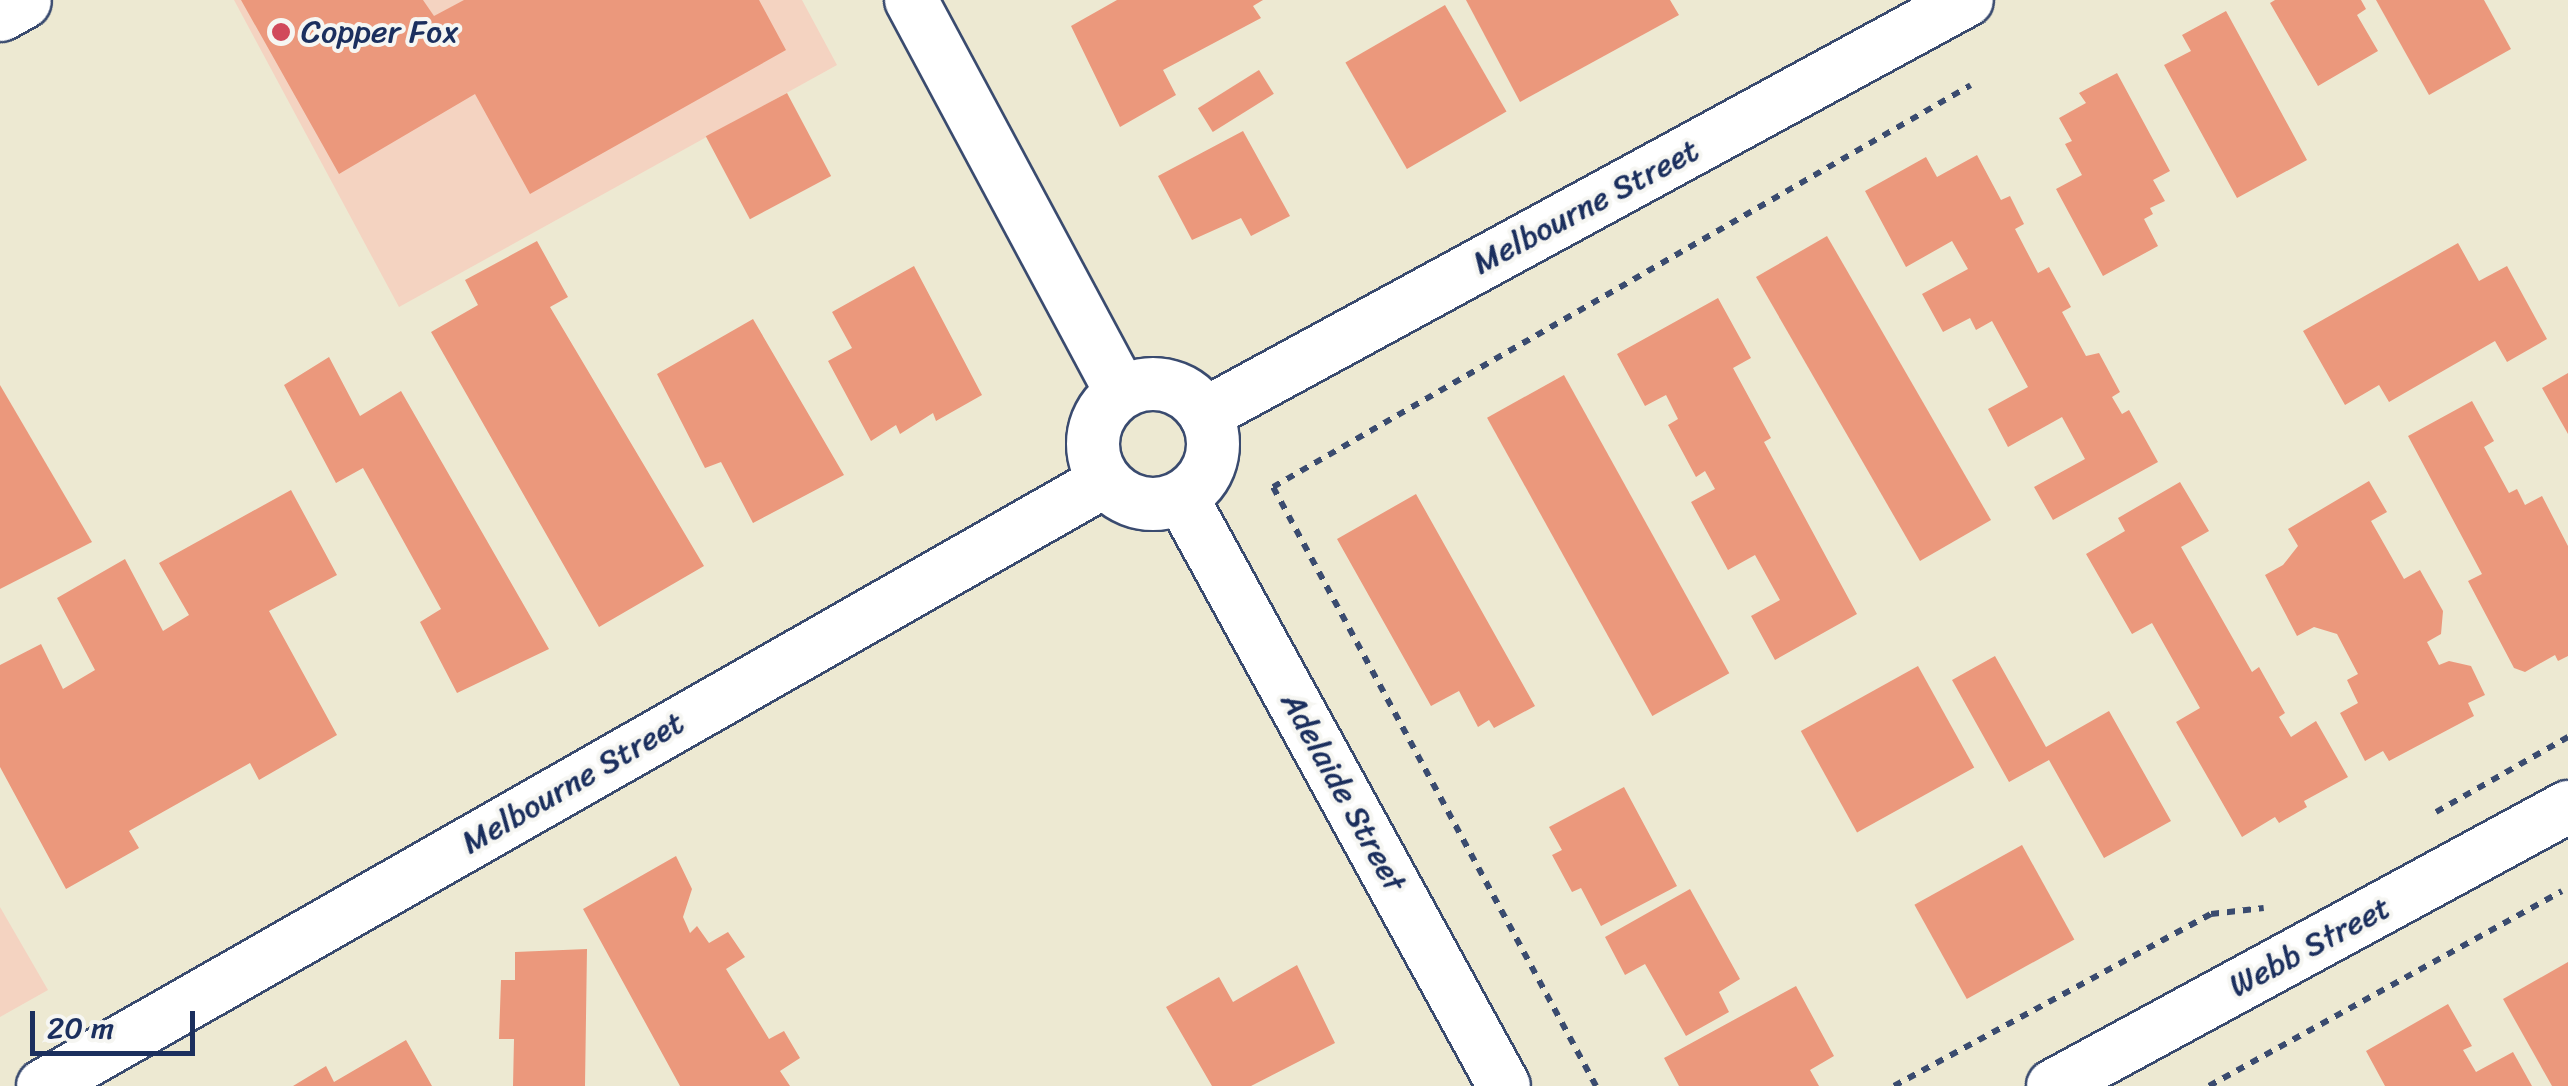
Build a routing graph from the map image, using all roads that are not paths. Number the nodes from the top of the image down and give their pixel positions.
1 (23, 0) edge
2 (911, 0) edge
3 (1967, 0) edge
4 (0, 13) edge
5 (1121, 392) junction
6 (1205, 414) junction
7 (1105, 481) junction
8 (1182, 498) junction
9 (2568, 808) edge
10 (43, 1086) edge
11 (1504, 1086) edge
12 (2052, 1086) edge

1 - 4 highway
2 - 5 street
3 - 6 street, Melbourne Street
5 - 6 street
5 - 7 street
6 - 8 street
7 - 8 street
7 - 10 street, Melbourne Street
8 - 11 street, Adelaide Street
9 - 12 street, Webb Street

